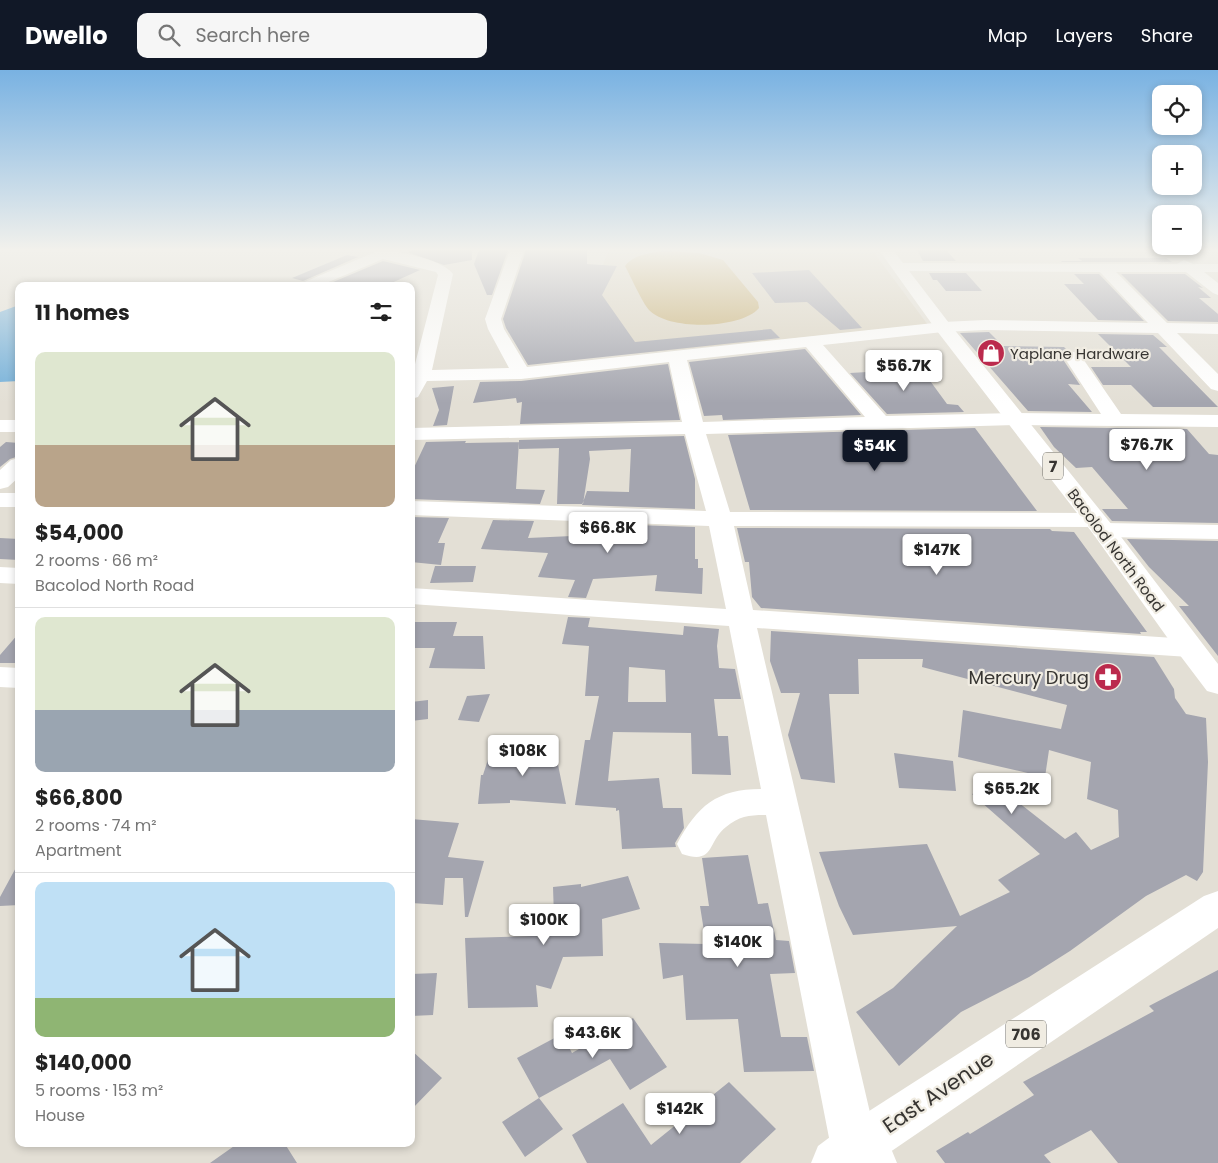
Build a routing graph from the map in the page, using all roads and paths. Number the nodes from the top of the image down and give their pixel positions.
1 (438, 301) edge
2 (499, 301) edge
3 (924, 301) edge
4 (1136, 301) edge
5 (943, 327) junction
6 (1163, 328) junction
7 (1218, 329) edge
8 (811, 342) junction
9 (677, 356) junction
10 (1073, 357) dead end
11 (521, 373) junction
12 (416, 374) edge
13 (1218, 385) edge
14 (1016, 419) junction
15 (1116, 420) junction
16 (1218, 421) edge
17 (882, 424) junction
18 (0, 426) edge
19 (15, 426) edge
20 (694, 428) junction
21 (415, 434) edge
22 (15, 468) edge
23 (0, 482) edge
24 (0, 500) edge
25 (15, 500) edge
26 (415, 508) edge
27 (720, 519) junction
28 (1099, 525) junction
29 (1218, 532) edge
30 (0, 575) edge
31 (15, 576) edge
32 (415, 596) edge
33 (741, 619) junction
34 (1190, 648) junction
35 (0, 677) edge
36 (15, 678) edge
37 (1218, 684) edge
38 (781, 802) junction
39 (695, 844) dead end
40 (1218, 907) edge
41 (854, 1158) edge

1 - 12 main road
2 - 11 main road
3 - 5 main road, Bacolod North Road / 7
4 - 6 main road
5 - 6 main road
5 - 8 main road
5 - 14 main road, Bacolod North Road / 7
6 - 7 main road
6 - 13 main road
8 - 9 main road
8 - 17 main road
9 - 11 main road
9 - 20 main road
10 - 15 main road
11 - 12 main road
14 - 15 main road
14 - 17 main road
14 - 28 main road, Bacolod North Road / 7
15 - 16 main road
17 - 20 main road
18 - 19 main road
20 - 21 main road
20 - 27 main road
22 - 23 main road
24 - 25 main road
26 - 27 main road
27 - 28 main road
27 - 33 main road
28 - 29 main road
28 - 34 main road, Bacolod North Road / 7
30 - 31 main road
32 - 33 main road
33 - 34 main road
33 - 38 main road
34 - 37 main road, Bacolod North Road / 7
35 - 36 main road
38 - 39 main road
38 - 41 main road
40 - 41 main road, East Avenue / 706

